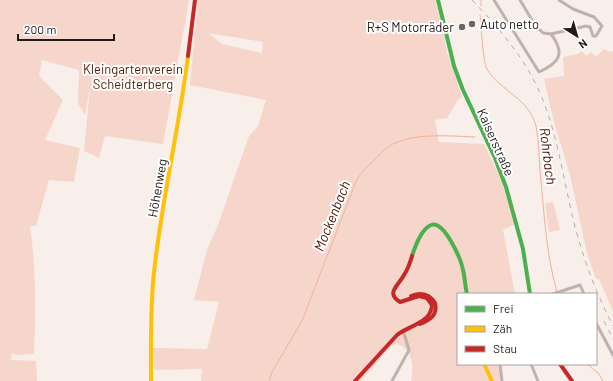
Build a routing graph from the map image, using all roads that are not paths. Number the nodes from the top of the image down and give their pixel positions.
1 (195, 0) edge
2 (438, 0) edge
3 (494, 0) edge
4 (520, 0) edge
5 (559, 0) edge
6 (551, 34) junction
7 (467, 293) edge
8 (530, 293) edge
9 (556, 293) edge
10 (584, 293) edge
11 (597, 325) edge
12 (403, 330) junction
13 (613, 355) edge
14 (484, 365) edge
15 (500, 365) edge
16 (531, 365) edge
17 (561, 365) edge
18 (152, 381) edge
19 (355, 381) edge
20 (392, 381) edge
21 (492, 381) edge
22 (502, 381) edge
23 (538, 381) edge
24 (572, 381) edge

1 - 18 street, Höhenweg
2 - 8 street, Kaiserstraße
3 - 6 street
4 - 6 street
5 - 6 street
7 - 12 street
9 - 10 street
11 - 13 street
12 - 19 street
12 - 20 street
14 - 21 street
15 - 22 street
16 - 23 street
17 - 24 street

